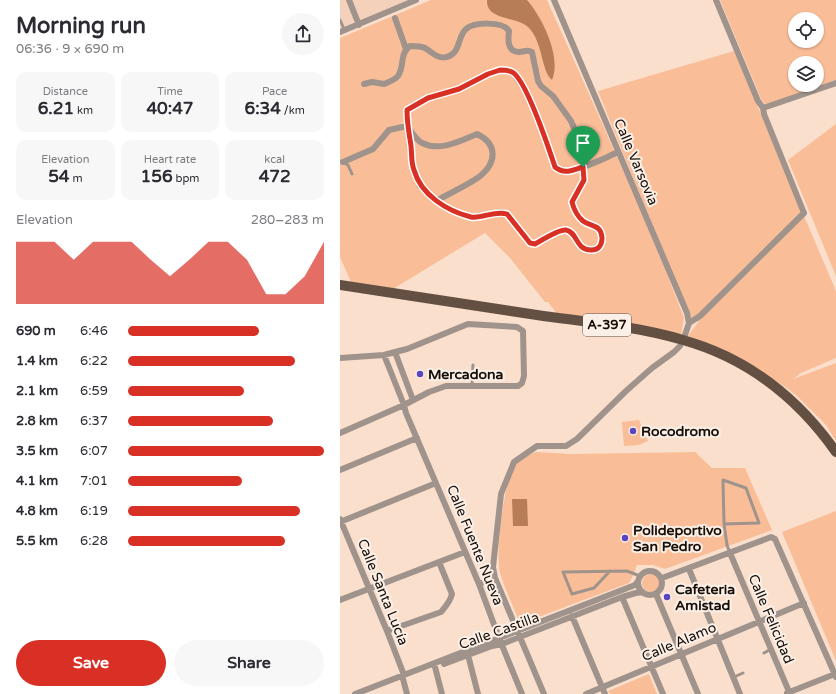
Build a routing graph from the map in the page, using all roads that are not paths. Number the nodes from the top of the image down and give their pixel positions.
1 (349, 0) edge
2 (416, 0) edge
3 (554, 0) edge
4 (716, 0) edge
5 (402, 3) edge
6 (395, 18) dead end
7 (340, 20) edge
8 (359, 25) junction
9 (342, 32) edge
10 (406, 48) junction
11 (836, 83) edge
12 (364, 84) dead end
13 (763, 108) junction
14 (407, 126) junction
15 (618, 152) junction
16 (342, 162) edge
17 (583, 167) junction
18 (352, 174) dead end
19 (436, 201) junction
20 (340, 285) edge
21 (689, 324) junction
22 (686, 335) dead end
23 (680, 346) dead end
24 (395, 352) junction
25 (384, 355) junction
26 (340, 358) edge
27 (473, 365) dead end
28 (472, 386) junction
29 (413, 400) junction
30 (404, 405) junction
31 (340, 433) edge
32 (417, 438) junction
33 (836, 452) edge
34 (340, 470) edge
35 (436, 483) junction
36 (340, 521) edge
37 (724, 524) junction
38 (465, 552) junction
39 (730, 553) junction
40 (439, 562) junction
41 (689, 569) junction
42 (610, 571) junction
43 (495, 578) junction
44 (639, 578) junction
45 (662, 578) junction
46 (480, 584) junction
47 (370, 589) junction
48 (643, 592) junction
49 (656, 594) junction
50 (622, 597) junction
51 (340, 600) edge
52 (804, 603) junction
53 (572, 616) junction
54 (760, 621) junction
55 (387, 631) junction
56 (518, 634) junction
57 (718, 639) junction
58 (500, 641) junction
59 (772, 649) junction
60 (764, 652) dead end
61 (681, 654) junction
62 (468, 655) junction
63 (435, 667) junction
64 (651, 667) junction
65 (743, 672) dead end
66 (835, 675) edge
67 (403, 677) junction
68 (734, 677) junction
69 (602, 687) junction
70 (368, 693) edge
71 (789, 693) edge
72 (355, 694) edge
73 (407, 694) edge
74 (442, 694) edge
75 (478, 694) edge
76 (522, 694) edge
77 (544, 694) edge
78 (586, 694) edge
79 (605, 694) edge
80 (663, 694) edge
81 (698, 694) edge
82 (740, 694) edge

1 - 8 street
2 - 5 street
3 - 15 street, Calle Varsovia
4 - 13 street
5 - 8 street
6 - 10 street
7 - 9 lane
8 - 9 street
10 - 12 street
10 - 17 street
11 - 13 street
13 - 21 street
14 - 16 street
14 - 17 street
14 - 19 street
14 - 19 street
15 - 17 street
15 - 21 street, Calle Varsovia
16 - 18 lane
17 - 19 street
20 - 33 main road, A-397
21 - 22 street
23 - 43 street, Calle Fuente Nueva
24 - 25 street
24 - 28 street
24 - 29 street
25 - 26 street
25 - 30 street, Calle Fuente Nueva
27 - 28 lane
28 - 29 street
29 - 30 street
30 - 31 street
30 - 32 street, Calle Fuente Nueva
32 - 34 street
32 - 35 street, Calle Fuente Nueva
35 - 36 street
35 - 38 street, Calle Fuente Nueva
36 - 47 street, Calle Santa Lucía
37 - 37 lane
37 - 39 lane
38 - 40 street
38 - 46 street, Calle Fuente Nueva
39 - 41 street
39 - 52 street
39 - 54 street, Calle Felicidad
40 - 47 street
40 - 55 street
41 - 45 street
41 - 57 street
42 - 42 lane
42 - 44 lane
43 - 46 street
43 - 56 street, Calle Fuente Nueva
44 - 45 street
44 - 48 street
44 - 56 street
45 - 49 street
46 - 58 street, Calle Fuente Nueva
47 - 51 street
47 - 55 street, Calle Santa Lucía
48 - 49 street
48 - 50 street, Calle Castilla
49 - 61 street
50 - 53 street, Calle Castilla
50 - 64 street
52 - 54 street, Calle Alamo
52 - 66 street
53 - 56 street, Calle Castilla
53 - 69 street
54 - 57 street, Calle Alamo
54 - 59 street, Calle Felicidad
55 - 67 street, Calle Santa Lucía
56 - 58 street
56 - 77 street, Calle Fuente Nueva
57 - 61 street, Calle Alamo
57 - 68 street
58 - 62 street, Calle Castilla
58 - 67 street, Calle Castilla
58 - 76 street, Calle Fuente Nueva
59 - 60 lane
59 - 71 street, Calle Felicidad
61 - 64 street, Calle Alamo
61 - 81 street
62 - 63 street, Calle Castilla
62 - 75 street
63 - 67 street, Calle Castilla
63 - 74 street
64 - 69 street, Calle Alamo
64 - 80 street
65 - 68 lane
66 - 71 street
67 - 70 street, Calle Castilla
67 - 72 street, Calle Castilla
67 - 73 street, Calle Santa Lucía
68 - 82 street
69 - 78 street, Calle Alamo
69 - 79 street

